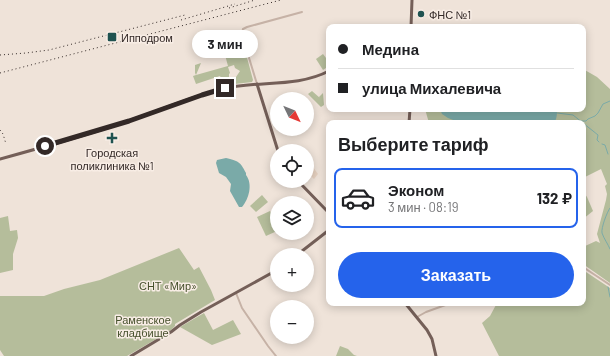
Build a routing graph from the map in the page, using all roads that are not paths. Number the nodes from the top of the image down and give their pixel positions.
1 (412, 0) edge
2 (302, 12) dead end
3 (411, 24) edge
4 (326, 72) edge
5 (257, 84) junction
6 (276, 144) edge
7 (0, 159) edge
8 (305, 188) edge
9 (326, 210) edge
10 (326, 232) edge
11 (305, 248) edge
12 (586, 269) edge
13 (270, 274) edge
14 (610, 285) edge
15 (236, 293) junction
16 (407, 306) edge
17 (443, 306) edge
18 (416, 317) junction
19 (131, 356) edge
20 (276, 356) edge
21 (436, 356) edge

1 - 3 main road
2 - 5 street
4 - 5 main road
5 - 6 main road
5 - 7 main road
8 - 9 main road
10 - 11 main road
12 - 14 street
13 - 15 main road
15 - 19 main road
15 - 20 street
16 - 18 main road
17 - 18 street
18 - 21 main road

